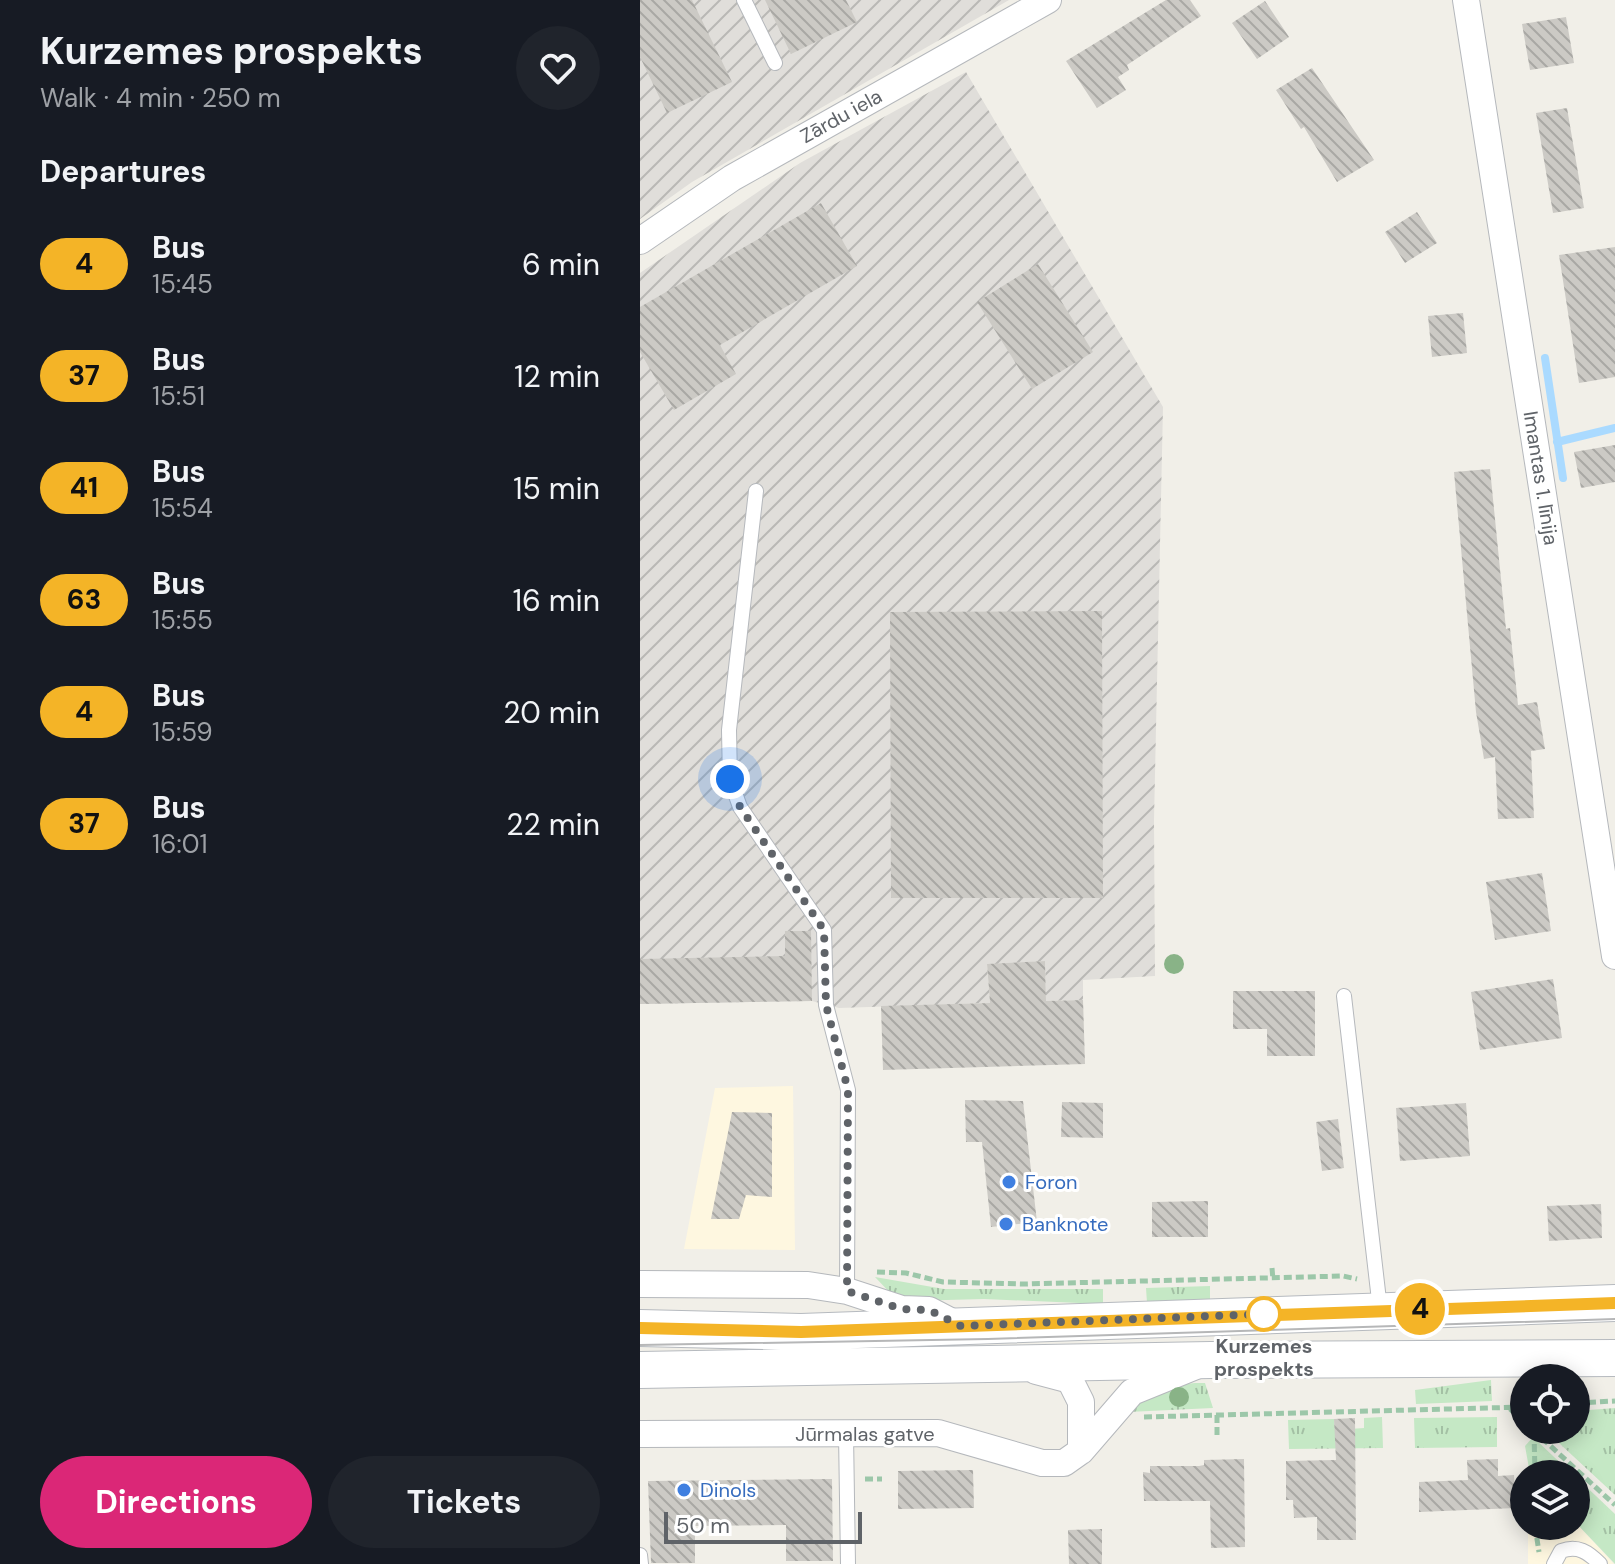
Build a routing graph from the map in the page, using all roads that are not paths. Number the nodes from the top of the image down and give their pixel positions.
1 (744, 0) edge
2 (1048, 0) edge
3 (1466, 0) edge
4 (775, 63) dead end
5 (640, 241) edge
6 (756, 491) dead end
7 (1615, 956) edge
8 (1344, 996) dead end
9 (848, 1281) junction
10 (640, 1284) edge
11 (808, 1285) junction
12 (1379, 1297) junction
13 (1615, 1303) edge
14 (961, 1326) junction
15 (640, 1328) edge
16 (801, 1332) junction
17 (1615, 1358) edge
18 (1211, 1360) junction
19 (1000, 1363) junction
20 (640, 1370) edge
21 (846, 1433) junction
22 (640, 1434) edge
23 (1081, 1451) junction
24 (640, 1555) edge
25 (641, 1564) edge
26 (848, 1564) edge
27 (1554, 1564) edge
28 (1600, 1564) edge

1 - 4 lane
2 - 5 street, Zārdu iela
3 - 7 street, Imantas 1. līnija
6 - 9 lane
8 - 12 lane
9 - 11 street
9 - 14 street
10 - 11 street
11 - 16 street
12 - 13 main road
12 - 14 main road
14 - 16 main road
15 - 16 main road
17 - 18 main road
18 - 19 main road
18 - 23 street
19 - 20 main road
19 - 23 street
21 - 22 street, Jūrmalas gatve
21 - 23 street, Jūrmalas gatve
21 - 26 lane
24 - 25 lane
27 - 28 lane

